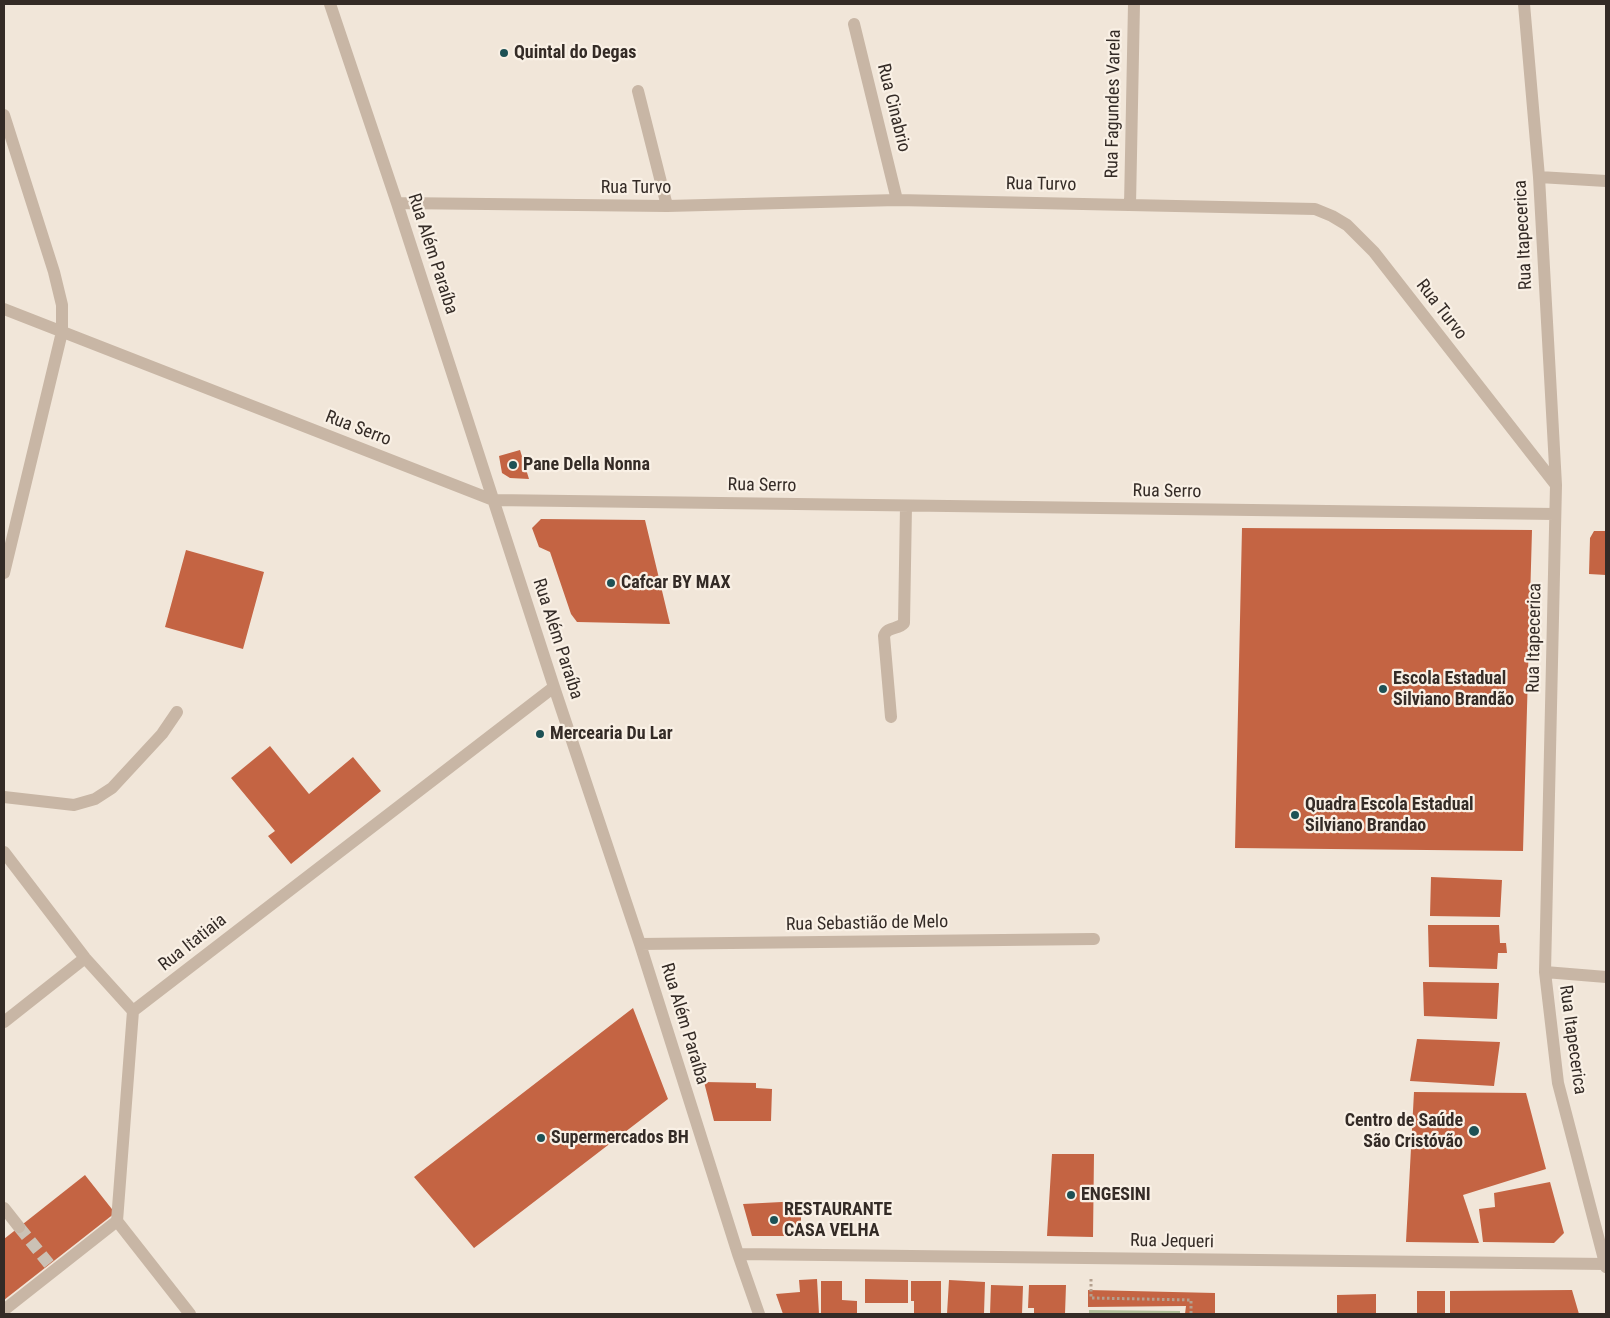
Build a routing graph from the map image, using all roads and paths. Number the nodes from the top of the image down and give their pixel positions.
1 (330, 4) edge
2 (1134, 4) edge
3 (1524, 4) edge
4 (854, 24) dead end
5 (638, 92) dead end
6 (4, 115) edge
7 (1539, 177) junction
8 (1606, 181) edge
9 (897, 200) junction
10 (397, 203) junction
11 (1130, 205) junction
12 (667, 206) junction
13 (4, 309) edge
14 (62, 332) junction
15 (1556, 485) junction
16 (493, 500) junction
17 (906, 506) junction
18 (1555, 514) junction
19 (4, 573) edge
20 (554, 687) junction
21 (177, 712) dead end
22 (891, 717) dead end
23 (4, 796) edge
24 (4, 852) edge
25 (1094, 939) dead end
26 (640, 944) junction
27 (84, 958) junction
28 (1545, 972) junction
29 (1606, 977) edge
30 (133, 1011) junction
31 (4, 1022) edge
32 (4, 1208) edge
33 (117, 1221) junction
34 (19, 1227) tunnel mouth
35 (738, 1254) junction
36 (1092, 1258) junction
37 (1606, 1265) edge
38 (4, 1310) edge
39 (190, 1314) edge
40 (759, 1314) edge
41 (1191, 1314) edge

1 - 10 street, Rua Além Paraíba
2 - 11 street, Rua Fagundes Varela
3 - 7 street, Rua Itapecerica
4 - 9 street, Rua Cinabrio
5 - 12 street
6 - 14 street
7 - 8 street
7 - 15 street, Rua Itapecerica
9 - 11 street, Rua Turvo
9 - 12 street, Rua Turvo
10 - 12 street, Rua Turvo
10 - 16 street, Rua Além Paraíba
11 - 15 street, Rua Turvo
13 - 14 street, Rua Serro
14 - 16 street, Rua Serro
14 - 19 street
15 - 18 street, Rua Itapecerica
16 - 17 street, Rua Serro
16 - 20 street, Rua Além Paraíba
17 - 18 street, Rua Serro
17 - 22 street
18 - 28 street, Rua Itapecerica
20 - 26 street, Rua Além Paraíba
20 - 30 street, Rua Itatiaia
21 - 23 street
24 - 27 street
25 - 26 street, Rua Sebastião de Melo
26 - 35 street, Rua Além Paraíba
27 - 30 street
27 - 31 street
28 - 29 street
28 - 37 street, Rua Itapecerica
30 - 33 street
32 - 34 street
33 - 38 street
33 - 39 street
35 - 36 street, Rua Jequeri
35 - 40 street, Rua Além Paraíba
36 - 37 street, Rua Jequeri
36 - 41 path

